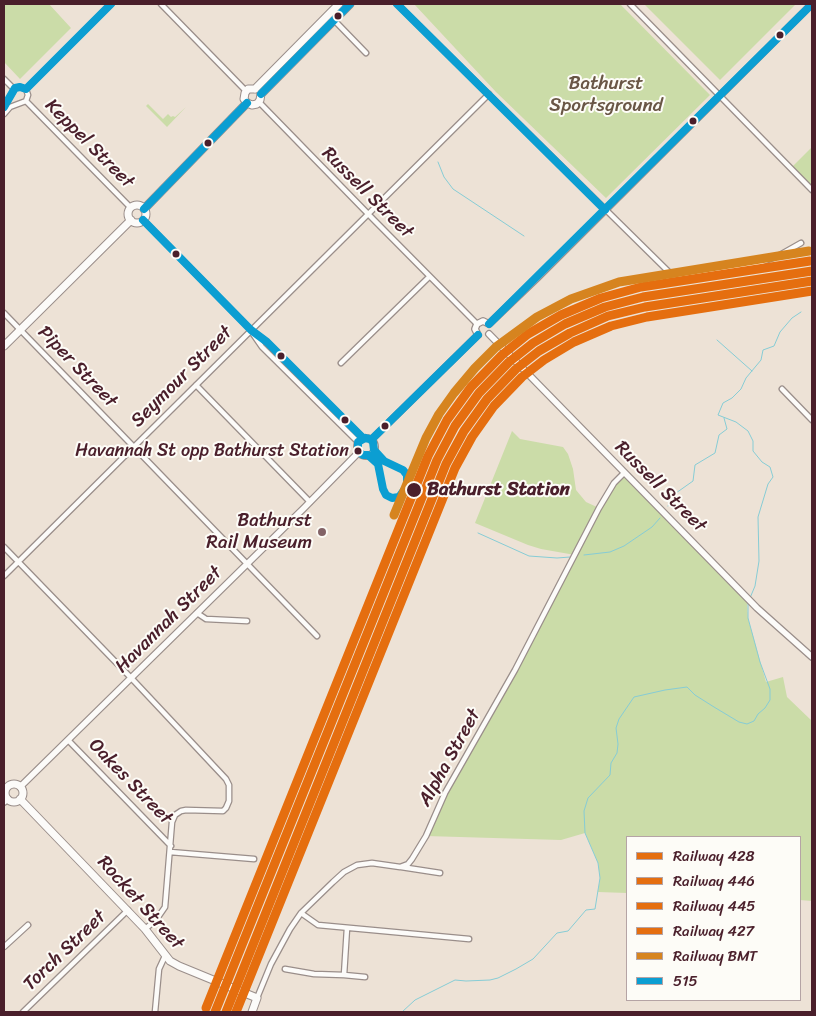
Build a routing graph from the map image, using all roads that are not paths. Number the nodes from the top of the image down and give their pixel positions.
1 (111, 4) edge
2 (161, 4) edge
3 (339, 4) edge
4 (350, 4) edge
5 (397, 4) edge
6 (630, 4) edge
7 (812, 4) edge
8 (334, 20) junction
9 (366, 53) dead end
10 (4, 79) edge
11 (14, 89) junction
12 (26, 89) junction
13 (246, 91) junction
14 (258, 91) junction
15 (489, 94) junction
16 (11, 96) junction
17 (720, 96) junction
18 (26, 101) junction
19 (259, 102) junction
20 (247, 103) junction
21 (17, 104) junction
22 (4, 107) edge
23 (4, 114) edge
24 (812, 190) edge
25 (131, 208) junction
26 (144, 209) junction
27 (605, 210) junction
28 (367, 214) junction
29 (130, 220) junction
30 (143, 220) junction
31 (801, 243) dead end
32 (429, 277) junction
33 (4, 313) edge
34 (477, 324) junction
35 (489, 324) junction
36 (20, 330) junction
37 (251, 330) junction
38 (489, 334) junction
39 (478, 335) junction
40 (4, 346) edge
41 (288, 363) junction
42 (341, 363) dead end
43 (283, 368) junction
44 (196, 385) junction
45 (782, 389) dead end
46 (332, 408) junction
47 (327, 413) junction
48 (812, 420) edge
49 (360, 440) junction
50 (371, 440) junction
51 (134, 446) junction
52 (359, 452) junction
53 (624, 473) junction
54 (310, 502) junction
55 (4, 547) edge
56 (18, 562) junction
57 (248, 563) junction
58 (4, 576) edge
59 (198, 612) junction
60 (247, 621) dead end
61 (317, 636) dead end
62 (812, 657) edge
63 (131, 678) junction
64 (68, 740) junction
65 (6, 784) edge
66 (20, 787) junction
67 (20, 799) junction
68 (6, 800) edge
69 (171, 846) junction
70 (170, 852) junction
71 (254, 859) dead end
72 (400, 867) junction
73 (440, 872) dead end
74 (128, 910) junction
75 (301, 913) junction
76 (28, 924) dead end
77 (347, 928) junction
78 (145, 929) junction
79 (469, 939) dead end
80 (4, 947) edge
81 (164, 956) junction
82 (285, 969) dead end
83 (344, 975) junction
84 (365, 977) dead end
85 (257, 998) junction
86 (23, 1012) edge
87 (156, 1012) edge
88 (252, 1012) edge

1 - 12 street
2 - 13 street
3 - 14 main road
4 - 8 main road
5 - 15 street
6 - 17 street
7 - 17 street
8 - 9 street
8 - 14 main road
10 - 11 street
11 - 12 street
11 - 16 street
12 - 18 street
13 - 14 main road
13 - 20 main road
14 - 19 main road
15 - 27 street
15 - 28 street, Seymour Street
16 - 21 street
16 - 22 street
17 - 24 street
17 - 27 street
18 - 21 street
18 - 25 street, Keppel Street
19 - 20 main road
19 - 28 street, Russell Street
20 - 26 main road
21 - 23 street
25 - 26 main road
25 - 29 main road
26 - 30 main road
27 - 31 street
27 - 35 street
28 - 32 street, Russell Street
28 - 37 street, Seymour Street
29 - 30 main road
29 - 36 main road
30 - 37 street
32 - 34 street, Russell Street
32 - 42 street
33 - 36 street, Piper Street
34 - 35 street
34 - 39 street
35 - 38 street
36 - 40 main road
36 - 51 street, Piper Street
37 - 41 street
37 - 43 street
37 - 44 street, Seymour Street
38 - 39 street
38 - 53 street, Russell Street
39 - 50 street
41 - 43 street
41 - 46 street
43 - 47 street
44 - 51 street, Seymour Street
44 - 54 street
45 - 48 street
46 - 47 street
46 - 49 street
47 - 49 street
49 - 50 street
49 - 52 street
50 - 52 street
51 - 56 street, Seymour Street
51 - 57 street, Piper Street
52 - 54 street, Havannah Street
53 - 62 street, Russell Street
53 - 72 street, Alpha Street
54 - 57 street, Havannah Street
55 - 56 street
56 - 58 street, Seymour Street
56 - 63 street
57 - 59 street, Havannah Street
57 - 61 street, Piper Street
59 - 60 street
59 - 63 street, Havannah Street
63 - 64 street, Havannah Street
63 - 69 street
64 - 66 street, Havannah Street
64 - 69 street, Oakes Street
65 - 66 main road
65 - 68 main road
66 - 67 main road
67 - 68 main road
67 - 74 main road, Rocket Street
69 - 70 street
70 - 71 street
70 - 78 street
72 - 73 street
72 - 75 street
74 - 78 main road, Rocket Street
74 - 86 street, Torch Street
75 - 77 street
75 - 85 street
76 - 80 street
77 - 79 street
77 - 83 street
78 - 81 main road, Rocket Street
81 - 85 main road, Rocket Street
81 - 87 street
82 - 83 street
83 - 84 street
85 - 88 main road

